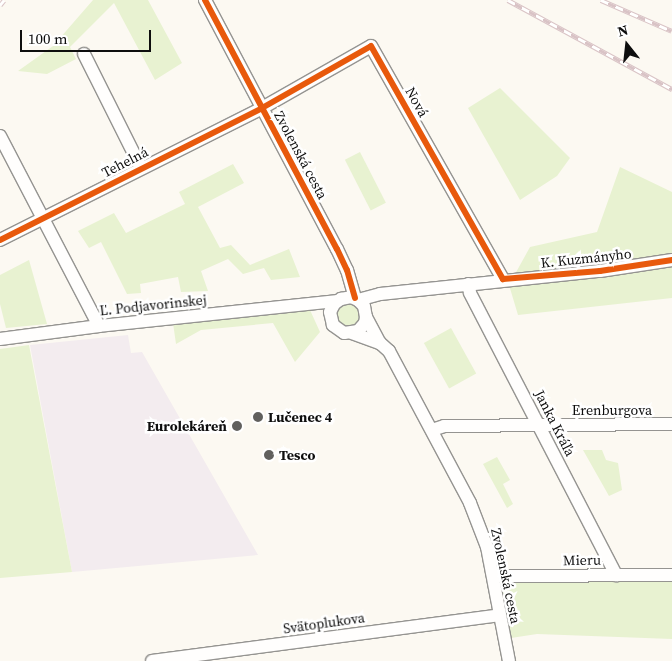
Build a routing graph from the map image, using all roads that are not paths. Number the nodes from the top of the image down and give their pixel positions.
1 (205, 0) edge
2 (84, 54) dead end
3 (262, 108) junction
4 (0, 136) edge
5 (140, 168) junction
6 (42, 219) junction
7 (0, 240) edge
8 (672, 260) edge
9 (348, 274) junction
10 (503, 280) junction
11 (468, 284) junction
12 (380, 294) junction
13 (339, 300) junction
14 (309, 303) junction
15 (361, 306) junction
16 (330, 316) junction
17 (99, 326) junction
18 (352, 333) junction
19 (0, 339) edge
20 (380, 343) junction
21 (672, 424) edge
22 (539, 425) junction
23 (432, 430) junction
24 (616, 575) junction
25 (672, 575) edge
26 (493, 576) junction
27 (500, 616) junction
28 (152, 661) edge
29 (509, 661) edge

1 - 3 street, Zvolenská cesta
2 - 5 street
3 - 5 street, Tehelná
3 - 9 street, Zvolenská cesta
3 - 10 street, Nová
4 - 6 street
5 - 6 street, Tehelná
6 - 7 street, Tehelná
6 - 17 street
8 - 10 street, K. Kuzmányho
9 - 12 street, K. Kuzmányho
9 - 13 street
9 - 15 street, Zvolenská cesta
10 - 11 street, K. Kuzmányho
11 - 12 street, K. Kuzmányho
11 - 22 street, Janka Kráľa
12 - 15 street
13 - 14 street, Ľ. Podjavorinskej
13 - 15 street
13 - 16 street
14 - 16 street
14 - 17 street, Ľ. Podjavorinskej
15 - 18 street
15 - 20 street, Zvolenská cesta
16 - 18 street
17 - 19 street, Ľ. Podjavorinskej
18 - 20 street
20 - 23 street, Zvolenská cesta
21 - 22 street, Erenburgova
22 - 23 street, Erenburgova
22 - 24 street, Janka Kráľa
23 - 26 street, Zvolenská cesta
24 - 25 street, Mieru
24 - 26 street, Mieru
26 - 27 street, Zvolenská cesta
27 - 28 street, Svätoplukova
27 - 29 street, Zvolenská cesta

